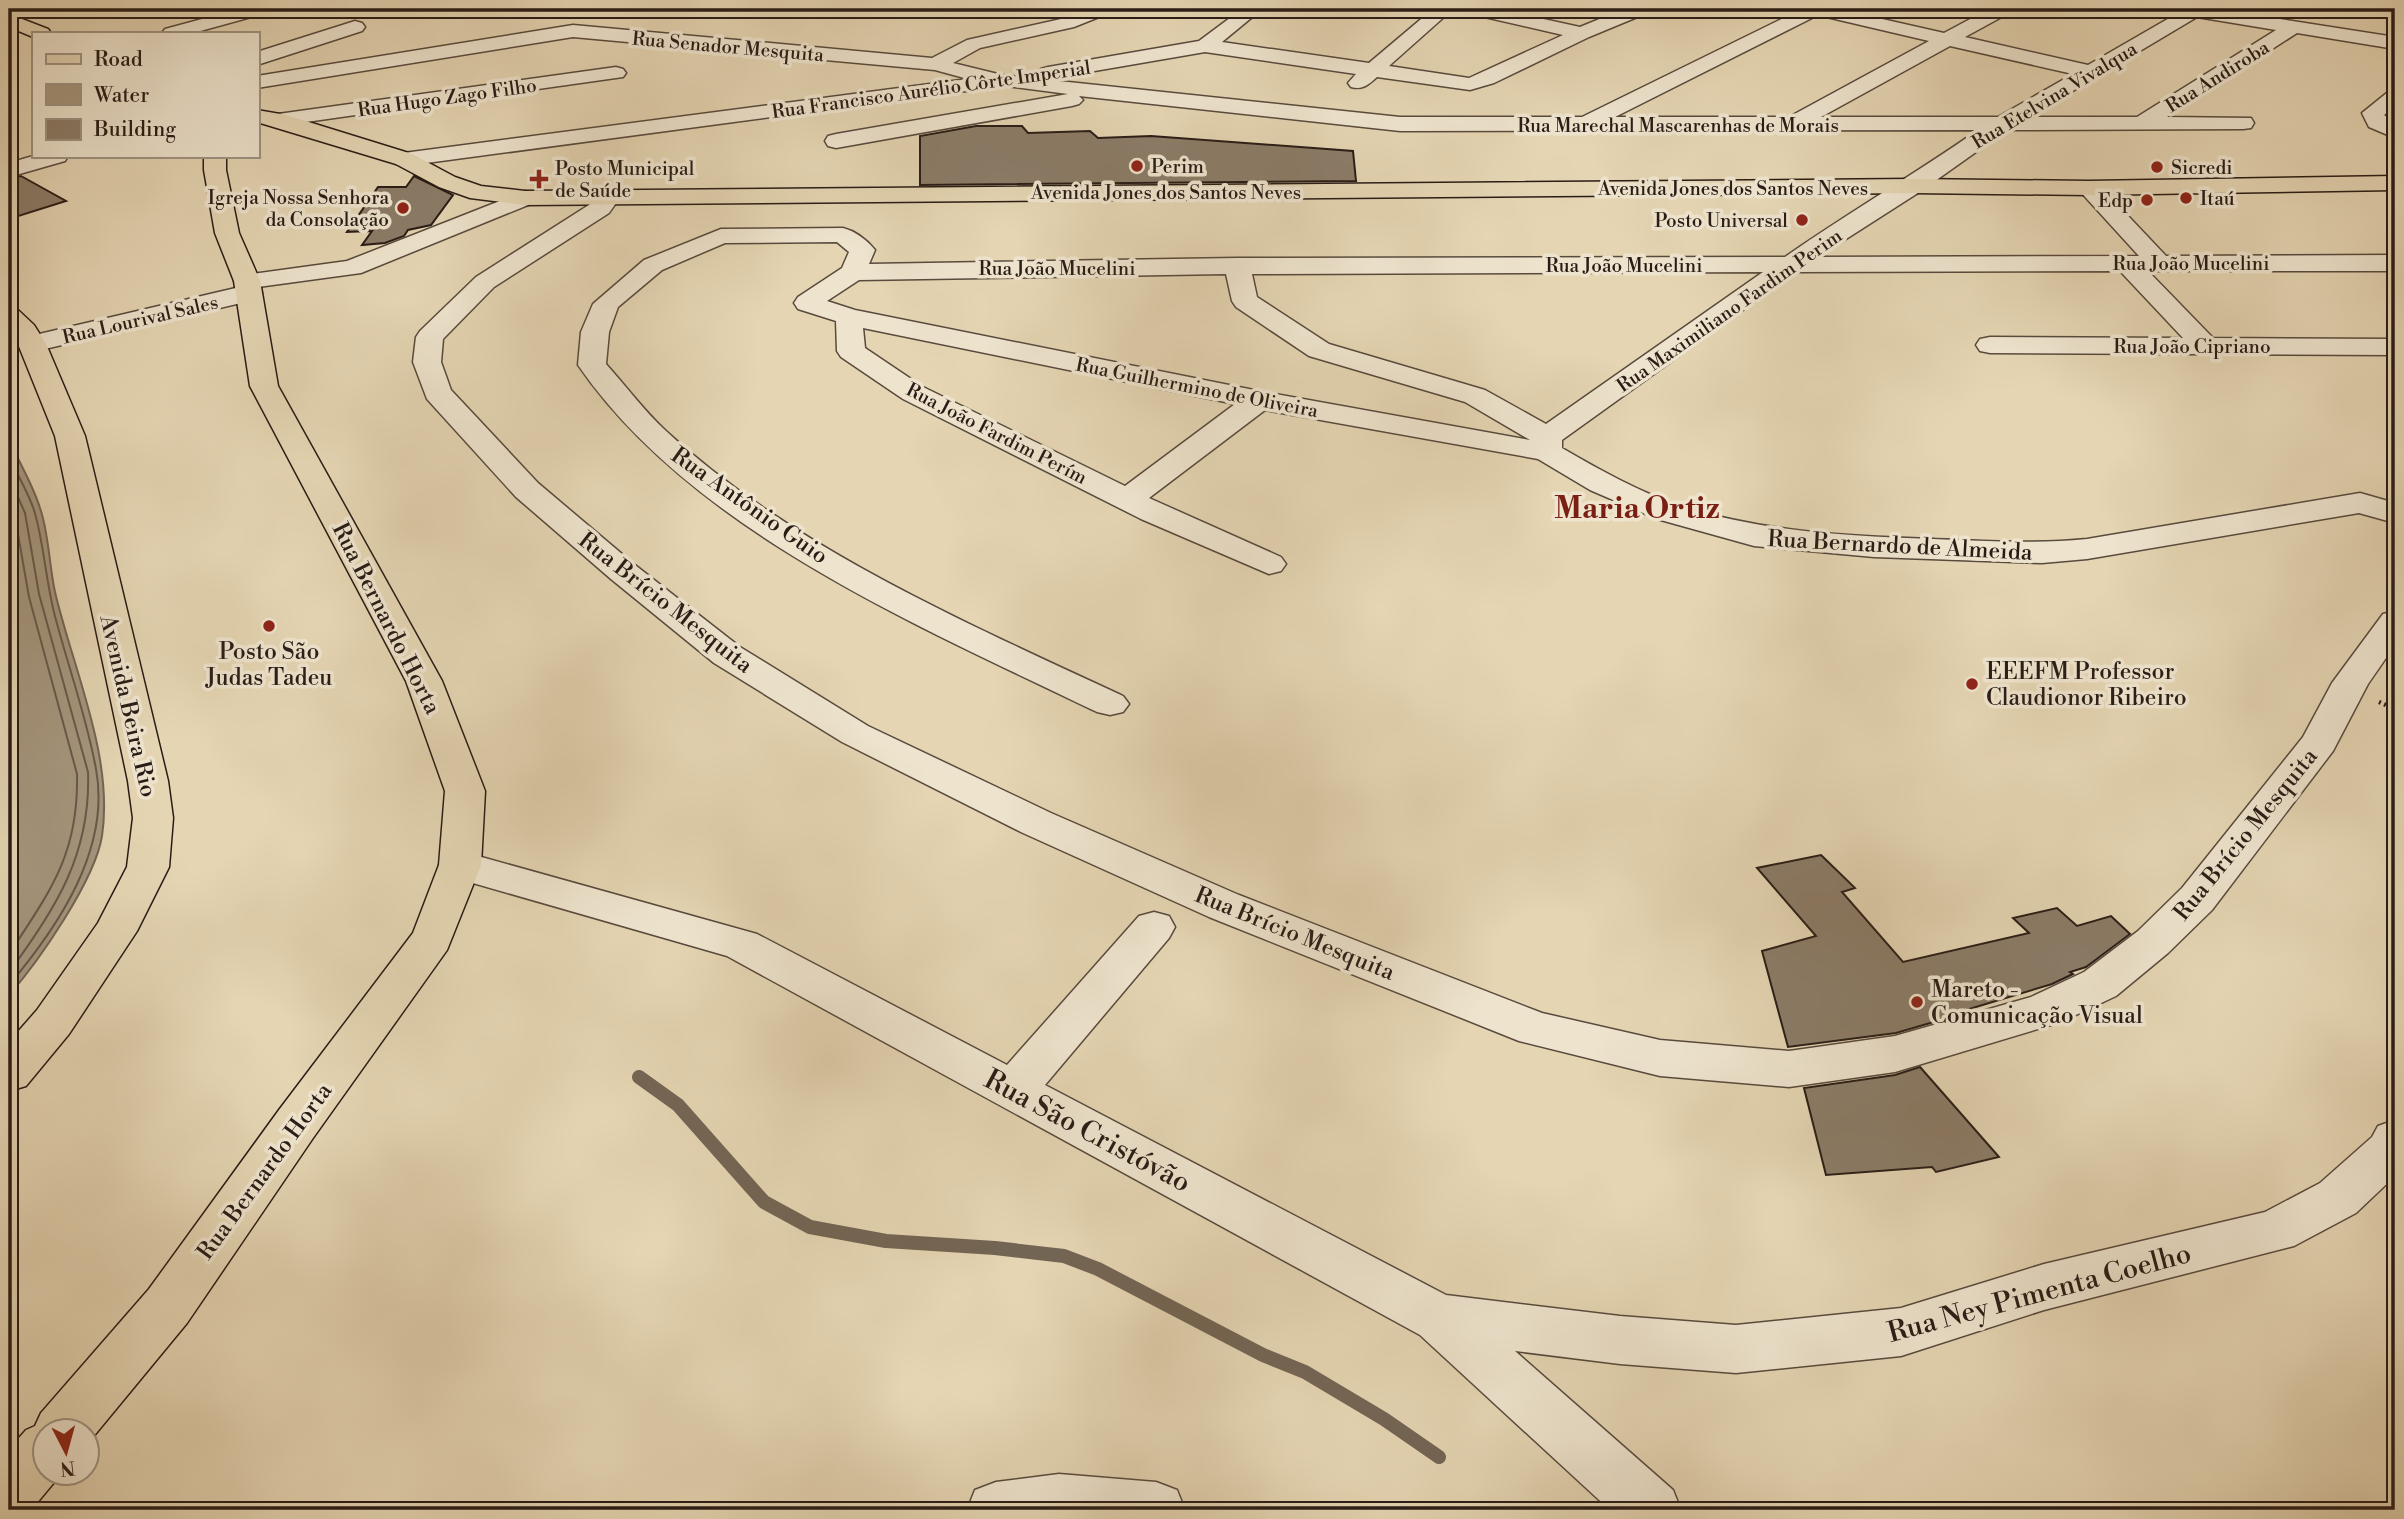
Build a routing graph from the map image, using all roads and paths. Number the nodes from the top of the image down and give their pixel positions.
1 (258, 9) edge
2 (684, 9) edge
3 (751, 9) edge
4 (1102, 9) edge
5 (1253, 9) edge
6 (1444, 9) edge
7 (1474, 9) edge
8 (1640, 9) edge
9 (1815, 9) edge
10 (2003, 9) edge
11 (2196, 10) edge
12 (12, 23) edge
13 (355, 27) dead end
14 (2292, 28) junction
15 (38, 32) edge
16 (176, 32) edge
17 (1582, 33) junction
18 (1946, 39) junction
19 (664, 40) junction
20 (2395, 43) edge
21 (1205, 46) junction
22 (850, 57) junction
23 (259, 58) edge
24 (935, 64) junction
25 (828, 71) dead end
26 (1372, 72) junction
27 (2092, 72) junction
28 (616, 73) junction
29 (1002, 80) junction
30 (259, 82) edge
31 (807, 85) dead end
32 (597, 93) dead end
33 (1115, 93) junction
34 (2395, 96) edge
35 (578, 112) dead end
36 (764, 114) junction
37 (1318, 115) junction
38 (268, 118) edge
39 (2142, 123) junction
40 (2243, 123) dead end
41 (2001, 124) junction
42 (1791, 125) junction
43 (1582, 126) junction
44 (2395, 131) edge
45 (550, 141) junction
46 (836, 141) dead end
47 (50, 158) edge
48 (215, 158) edge
49 (404, 159) junction
50 (9, 170) edge
51 (2395, 183) edge
52 (1913, 187) junction
53 (2089, 188) junction
54 (609, 196) junction
55 (525, 198) junction
56 (2395, 262) edge
57 (2126, 263) junction
58 (2159, 263) junction
59 (1794, 265) junction
60 (1237, 266) junction
61 (853, 272) junction
62 (248, 287) junction
63 (9, 316) edge
64 (849, 317) junction
65 (32, 344) junction
66 (1990, 345) dead end
67 (2206, 346) junction
68 (2395, 346) edge
69 (1259, 400) junction
70 (1547, 445) junction
71 (1129, 498) junction
72 (2395, 513) edge
73 (1269, 564) dead end
74 (2395, 621) edge
75 (1110, 704) dead end
76 (460, 864) junction
77 (1154, 927) dead end
78 (9, 1073) edge
79 (1013, 1090) junction
80 (2395, 1140) edge
81 (1439, 1318) junction
82 (73, 1418) edge
83 (32, 1465) edge
84 (9, 1492) edge
85 (996, 1510) edge
86 (1156, 1510) edge
87 (1652, 1510) edge

1 - 16 street
2 - 3 street
4 - 24 street
5 - 21 street
6 - 26 street
7 - 17 street
8 - 17 street, Rua Francisco Aurélio Côrte Imperial
9 - 18 street
9 - 43 street
10 - 18 street
11 - 14 street
11 - 27 street, Rua Etelvina Vivalqua
12 - 15 main road
13 - 23 street
14 - 20 street
14 - 39 street, Rua Andiroba
17 - 26 street, Rua Francisco Aurélio Côrte Imperial
18 - 27 street
18 - 42 street
19 - 22 street, Rua Senador Mesquita
19 - 28 street
19 - 30 street, Rua Senador Mesquita
21 - 26 street, Rua Francisco Aurélio Côrte Imperial
21 - 29 street, Rua Francisco Aurélio Côrte Imperial
22 - 24 street, Rua Senador Mesquita
22 - 25 street
24 - 29 street, Rua Senador Mesquita
26 - 37 street
27 - 41 street, Rua Etelvina Vivalqua
28 - 32 street
28 - 38 street, Rua Hugo Zago Filho
29 - 33 street, Rua Senador Mesquita
29 - 36 street, Rua Francisco Aurélio Côrte Imperial
31 - 36 street
33 - 37 street, Rua Marechal Mascarenhas de Morais
33 - 46 street
34 - 44 street
35 - 45 street
36 - 45 street, Rua Francisco Aurélio Côrte Imperial
37 - 43 street, Rua Marechal Mascarenhas de Morais
38 - 49 main road, Avenida Jones dos Santos Neves
39 - 40 street, Rua Marechal Mascarenhas de Morais
39 - 41 street, Rua Marechal Mascarenhas de Morais
41 - 42 street, Rua Marechal Mascarenhas de Morais
41 - 52 street, Rua Etelvina Vivalqua
42 - 43 street, Rua Marechal Mascarenhas de Morais
45 - 49 street, Rua Francisco Aurélio Côrte Imperial
47 - 50 street
48 - 62 main road, Rua Bernardo Horta
49 - 55 main road, Avenida Jones dos Santos Neves
51 - 53 main road, Avenida Jones dos Santos Neves
52 - 53 main road, Avenida Jones dos Santos Neves
52 - 54 main road, Avenida Jones dos Santos Neves
52 - 59 street, Rua Maximiliano Fardim Perim
53 - 58 street
54 - 55 main road, Avenida Jones dos Santos Neves
54 - 74 street, Rua Brício Mesquita
55 - 62 street, Rua Lourival Sales
56 - 58 street, Rua João Mucelini
57 - 58 street, Rua João Mucelini
57 - 59 street, Rua João Mucelini
57 - 67 street
59 - 60 street, Rua João Mucelini
59 - 70 street, Rua Maximiliano Fardim Perim
60 - 61 street, Rua João Mucelini
60 - 70 street, Rua Bernardo de Almeida
61 - 64 street
61 - 75 street, Rua Antônio Guio
62 - 65 street, Rua Lourival Sales
62 - 76 main road, Rua Bernardo Horta
63 - 65 main road, Avenida Beira Rio
64 - 69 street, Rua Guilhermino de Oliveira
64 - 71 street, Rua João Fardim Perím
65 - 78 main road, Avenida Beira Rio
66 - 67 street, Rua João Cipriano
67 - 68 street, Rua João Cipriano
69 - 70 street, Rua Guilhermino de Oliveira
69 - 71 street
70 - 72 street, Rua Bernardo de Almeida
71 - 73 street, Rua João Fardim Perím
76 - 79 street, Rua São Cristóvão
76 - 82 main road, Rua Bernardo Horta
77 - 79 street
79 - 81 street, Rua São Cristóvão
80 - 81 street, Rua Ney Pimenta Coelho
81 - 87 street, Rua São Cristóvão
83 - 84 main road
85 - 86 street

